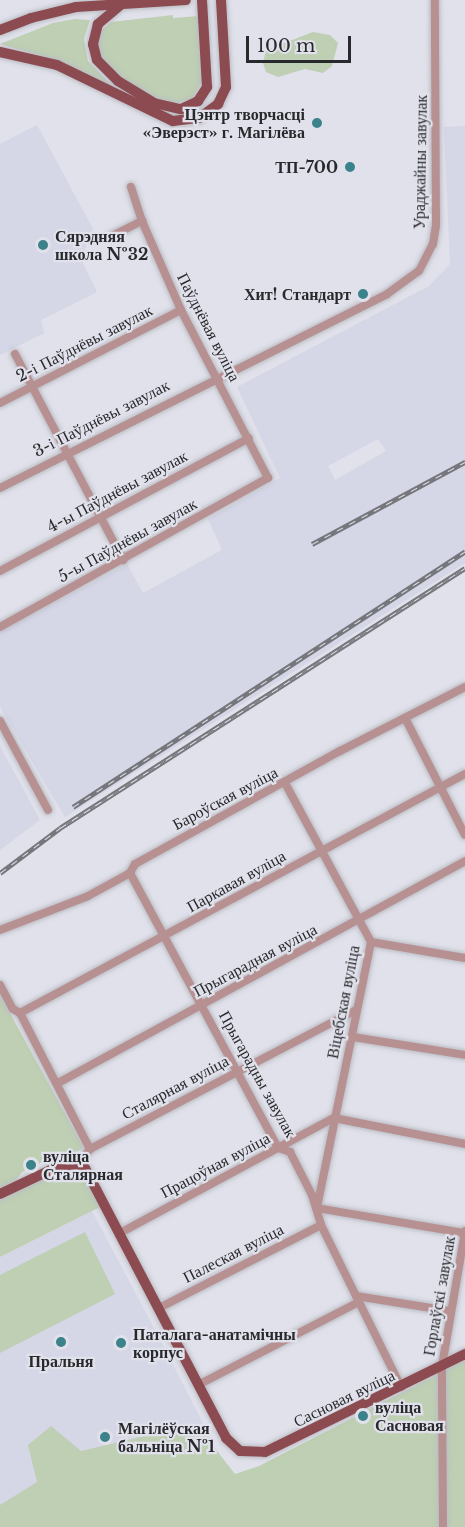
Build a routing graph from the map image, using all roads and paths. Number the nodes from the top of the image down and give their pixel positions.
1 (186, 0) edge
2 (202, 0) edge
3 (221, 0) edge
4 (435, 0) edge
5 (172, 1) edge
6 (123, 3) junction
7 (0, 30) edge
8 (0, 52) edge
9 (131, 187) dead end
10 (142, 221) junction
11 (112, 236) dead end
12 (181, 310) junction
13 (15, 354) dead end
14 (217, 376) junction
15 (31, 387) junction
16 (0, 403) edge
17 (249, 438) junction
18 (66, 453) junction
19 (268, 478) joint
20 (0, 488) edge
21 (101, 517) junction
22 (123, 560) junction
23 (0, 571) edge
24 (0, 627) edge
25 (465, 687) edge
26 (405, 718) junction
27 (0, 721) edge
28 (465, 774) edge
29 (285, 783) junction
30 (439, 788) junction
31 (48, 810) dead end
32 (465, 835) edge
33 (320, 852) junction
34 (465, 861) edge
35 (130, 873) junction
36 (357, 922) junction
37 (0, 930) edge
38 (166, 938) junction
39 (371, 942) junction
40 (465, 958) edge
41 (0, 985) edge
42 (202, 1006) junction
43 (356, 1010) junction
44 (21, 1013) junction
45 (353, 1036) junction
46 (465, 1055) edge
47 (237, 1071) junction
48 (58, 1083) junction
49 (334, 1119) junction
50 (465, 1144) edge
51 (278, 1148) junction
52 (90, 1149) junction
53 (78, 1164) junction
54 (0, 1194) edge
55 (317, 1208) junction
56 (321, 1225) junction
57 (465, 1232) edge
58 (120, 1233) junction
59 (357, 1299) junction
60 (159, 1308) junction
61 (450, 1311) junction
62 (465, 1354) edge
63 (442, 1366) junction
64 (198, 1385) junction
65 (401, 1387) junction
66 (443, 1527) edge

1 - 5 main road
2 - 6 main road
3 - 8 main road
4 - 14 street, Ураджайны завулак
5 - 6 main road
6 - 7 main road
9 - 10 street, Паўднёвая вуліца
10 - 11 street
10 - 12 street, Паўднёвая вуліца
12 - 14 street, Паўднёвая вуліца
12 - 15 street, 2-і Паўднёвы завулак
13 - 15 street
14 - 17 street, Паўднёвая вуліца
14 - 18 street, 3-і Паўднёвы завулак
15 - 16 street, 2-і Паўднёвы завулак
15 - 18 street
17 - 19 street, Паўднёвая вуліца
17 - 21 street, 4-ы Паўднёвы завулак
18 - 20 street, 3-і Паўднёвы завулак
18 - 21 street
19 - 22 street, 5-ы Паўднёвы завулак
21 - 22 street
21 - 23 street, 4-ы Паўднёвы завулак
22 - 24 street, 5-ы Паўднёвы завулак
25 - 26 street, Бароўская вуліца
26 - 29 street, Бароўская вуліца
26 - 30 street
27 - 31 street
28 - 30 street, Паркавая вуліца
29 - 33 street, Віцебская вуліца
29 - 35 street, Бароўская вуліца
30 - 32 street
30 - 33 street, Паркавая вуліца
33 - 36 street, Віцебская вуліца
33 - 38 street, Паркавая вуліца
34 - 36 street, Прыгарадная вуліца
35 - 37 street, Бароўская вуліца
35 - 38 street, Прыгарадны завулак
36 - 39 street, Віцебская вуліца
36 - 42 street, Прыгарадная вуліца
38 - 42 street, Прыгарадны завулак
38 - 44 street, Паркавая вуліца
39 - 40 street
39 - 43 street, Віцебская вуліца
41 - 44 street
42 - 47 street, Прыгарадны завулак
42 - 48 street, Прыгарадная вуліца
43 - 45 street, Віцебская вуліца
43 - 47 street, Сталярная вуліца
44 - 48 street
45 - 46 street
45 - 49 street, Віцебская вуліца
47 - 51 street, Прыгарадны завулак
47 - 52 street, Сталярная вуліца
48 - 52 street
49 - 50 street
49 - 51 street, Працоўная вуліца
49 - 55 street, Віцебская вуліца
51 - 55 street, Прыгарадны завулак
51 - 58 street, Працоўная вуліца
52 - 53 street, Сталярная вуліца
53 - 54 main road
53 - 58 main road
55 - 56 street, Прыгарадны завулак
55 - 57 street
56 - 59 street
56 - 60 street, Палеская вуліца
57 - 61 street, Горлаўскі завулак
58 - 60 main road
59 - 61 street
59 - 64 street
59 - 65 street
60 - 64 main road
61 - 63 street, Горлаўскі завулак
62 - 63 main road, Сасновая вуліца
63 - 65 main road, Сасновая вуліца
63 - 66 street, Горлаўскі завулак
64 - 65 main road, Сасновая вуліца

